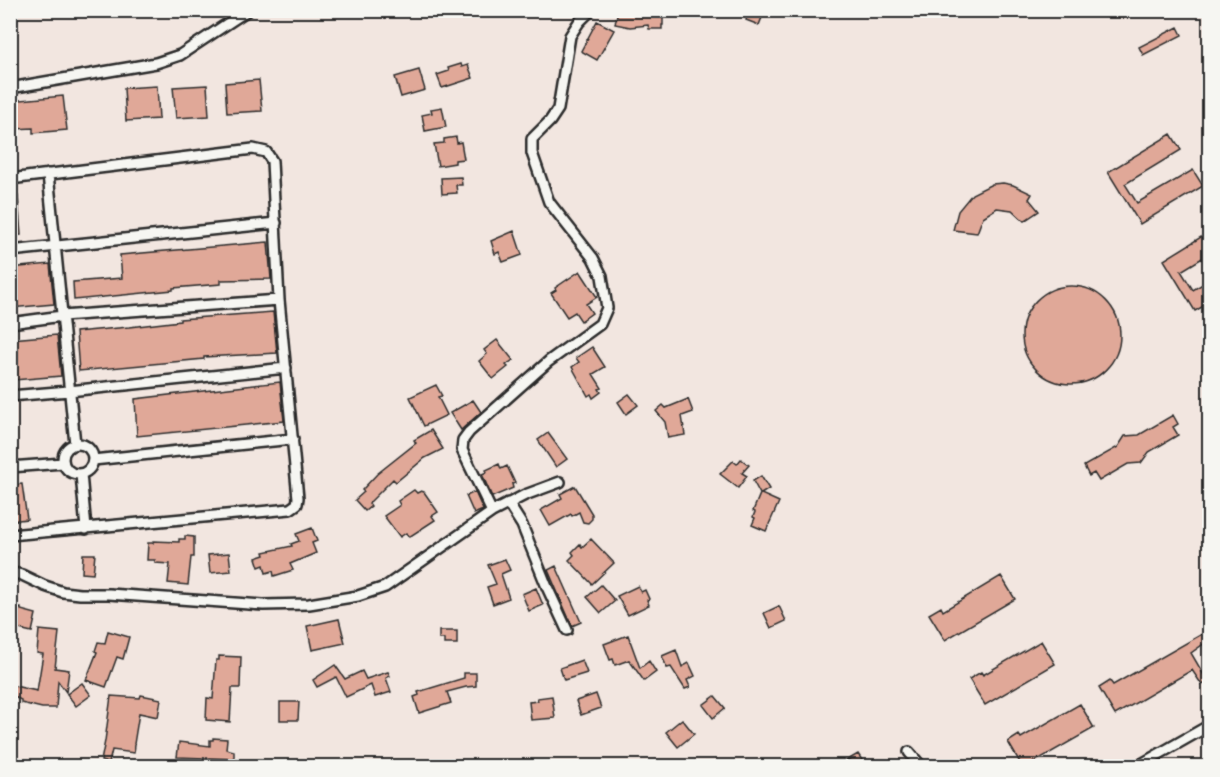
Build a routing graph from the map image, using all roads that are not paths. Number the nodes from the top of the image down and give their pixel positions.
1 (248, 10) edge
2 (591, 10) edge
3 (10, 88) edge
4 (48, 174) junction
5 (10, 179) edge
6 (276, 223) junction
7 (55, 247) junction
8 (10, 251) edge
9 (279, 300) junction
10 (62, 316) junction
11 (10, 323) edge
12 (286, 368) junction
13 (69, 391) junction
14 (10, 396) edge
15 (293, 439) junction
16 (75, 444) junction
17 (93, 460) junction
18 (63, 463) junction
19 (10, 467) edge
20 (81, 474) junction
21 (560, 482) dead end
22 (508, 503) junction
23 (492, 512) junction
24 (86, 529) junction
25 (10, 536) edge
26 (10, 572) edge
27 (567, 630) dead end
28 (1209, 725) edge
29 (909, 752) dead end
30 (921, 766) edge
31 (1138, 766) edge

1 - 3 street
2 - 23 street
4 - 5 street
4 - 6 street
4 - 7 street
6 - 7 street
6 - 9 street
7 - 8 street
7 - 10 street
9 - 10 street
9 - 12 street
10 - 11 street
10 - 13 street
12 - 13 street
12 - 15 street
13 - 14 street
13 - 16 street
15 - 17 street
15 - 24 street
16 - 17 street
16 - 18 street
17 - 20 street
18 - 19 street
18 - 20 street
20 - 24 street
21 - 22 street
22 - 23 street
22 - 27 street
23 - 26 street
24 - 25 street
28 - 31 street
29 - 30 street

